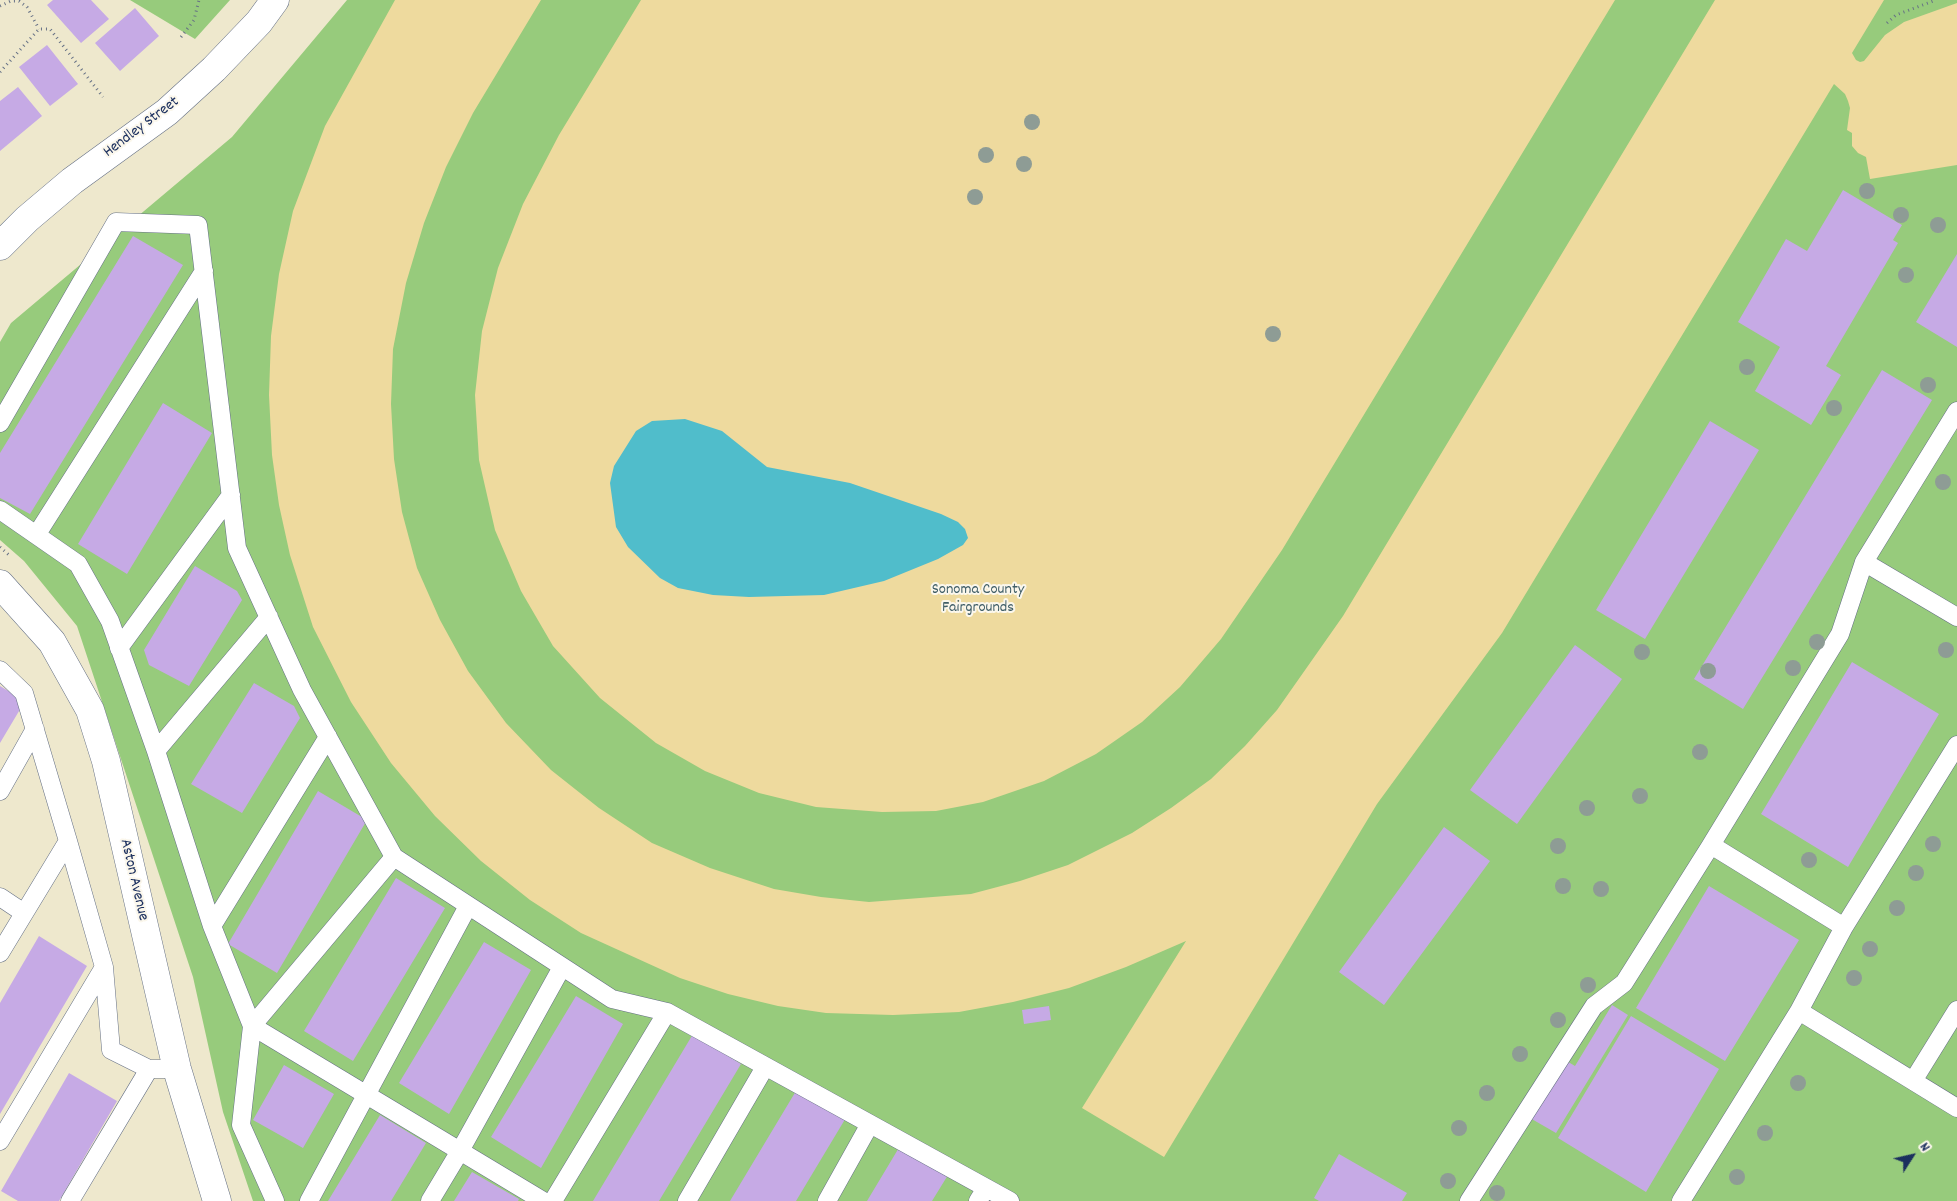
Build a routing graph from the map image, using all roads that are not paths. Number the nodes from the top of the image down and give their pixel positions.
1 (274, 0) edge
2 (0, 246) edge
3 (204, 271) junction
4 (1957, 411) edge
5 (0, 423) edge
6 (231, 495) junction
7 (0, 510) edge
8 (37, 534) junction
9 (1864, 562) junction
10 (0, 584) edge
11 (269, 617) junction
12 (1957, 617) edge
13 (119, 648) junction
14 (0, 670) edge
15 (35, 729) junction
16 (328, 738) junction
17 (1957, 745) edge
18 (156, 751) junction
19 (0, 791) edge
20 (68, 842) junction
21 (1711, 845) junction
22 (394, 857) junction
23 (0, 897) edge
24 (468, 906) junction
25 (24, 913) junction
26 (212, 926) junction
27 (1844, 927) junction
28 (0, 953) edge
29 (104, 967) junction
30 (562, 967) junction
31 (1957, 1010) edge
32 (1799, 1011) junction
33 (667, 1012) junction
34 (252, 1026) junction
35 (765, 1066) junction
36 (177, 1068) junction
37 (149, 1069) junction
38 (1913, 1081) junction
39 (367, 1094) junction
40 (1957, 1108) edge
41 (870, 1124) junction
42 (0, 1142) edge
43 (460, 1151) junction
44 (982, 1194) edge
45 (70, 1201) edge
46 (217, 1201) edge
47 (275, 1201) edge
48 (309, 1201) edge
49 (430, 1201) edge
50 (543, 1201) edge
51 (553, 1201) edge
52 (688, 1201) edge
53 (827, 1201) edge
54 (1010, 1201) edge
55 (1469, 1201) edge
56 (1681, 1201) edge

1 - 2 street, Hendley Street
3 - 5 lane
3 - 6 lane
3 - 8 lane
4 - 9 lane
6 - 11 lane
6 - 13 lane
7 - 8 lane
8 - 13 lane
9 - 12 lane
9 - 21 lane
10 - 36 street, Aston Avenue
11 - 16 lane
11 - 18 lane
13 - 18 lane
14 - 15 lane
15 - 19 lane
15 - 20 lane
16 - 22 lane
16 - 26 lane
17 - 27 lane
18 - 26 lane
20 - 25 lane
20 - 29 lane
21 - 27 lane
21 - 55 lane
22 - 24 lane
22 - 34 lane
23 - 25 lane
24 - 30 lane
24 - 39 lane
25 - 28 lane
26 - 34 lane
27 - 32 lane
29 - 37 lane
29 - 42 lane
30 - 33 lane
30 - 43 lane
31 - 38 lane
32 - 38 lane
32 - 56 lane
33 - 35 lane
33 - 51 lane
34 - 39 lane
34 - 47 lane
35 - 41 lane
35 - 52 lane
36 - 37 lane
36 - 46 street, Aston Avenue
37 - 45 lane
38 - 40 lane
39 - 43 lane
39 - 48 lane
41 - 44 lane
41 - 53 lane
43 - 49 lane
43 - 50 lane
44 - 54 lane

